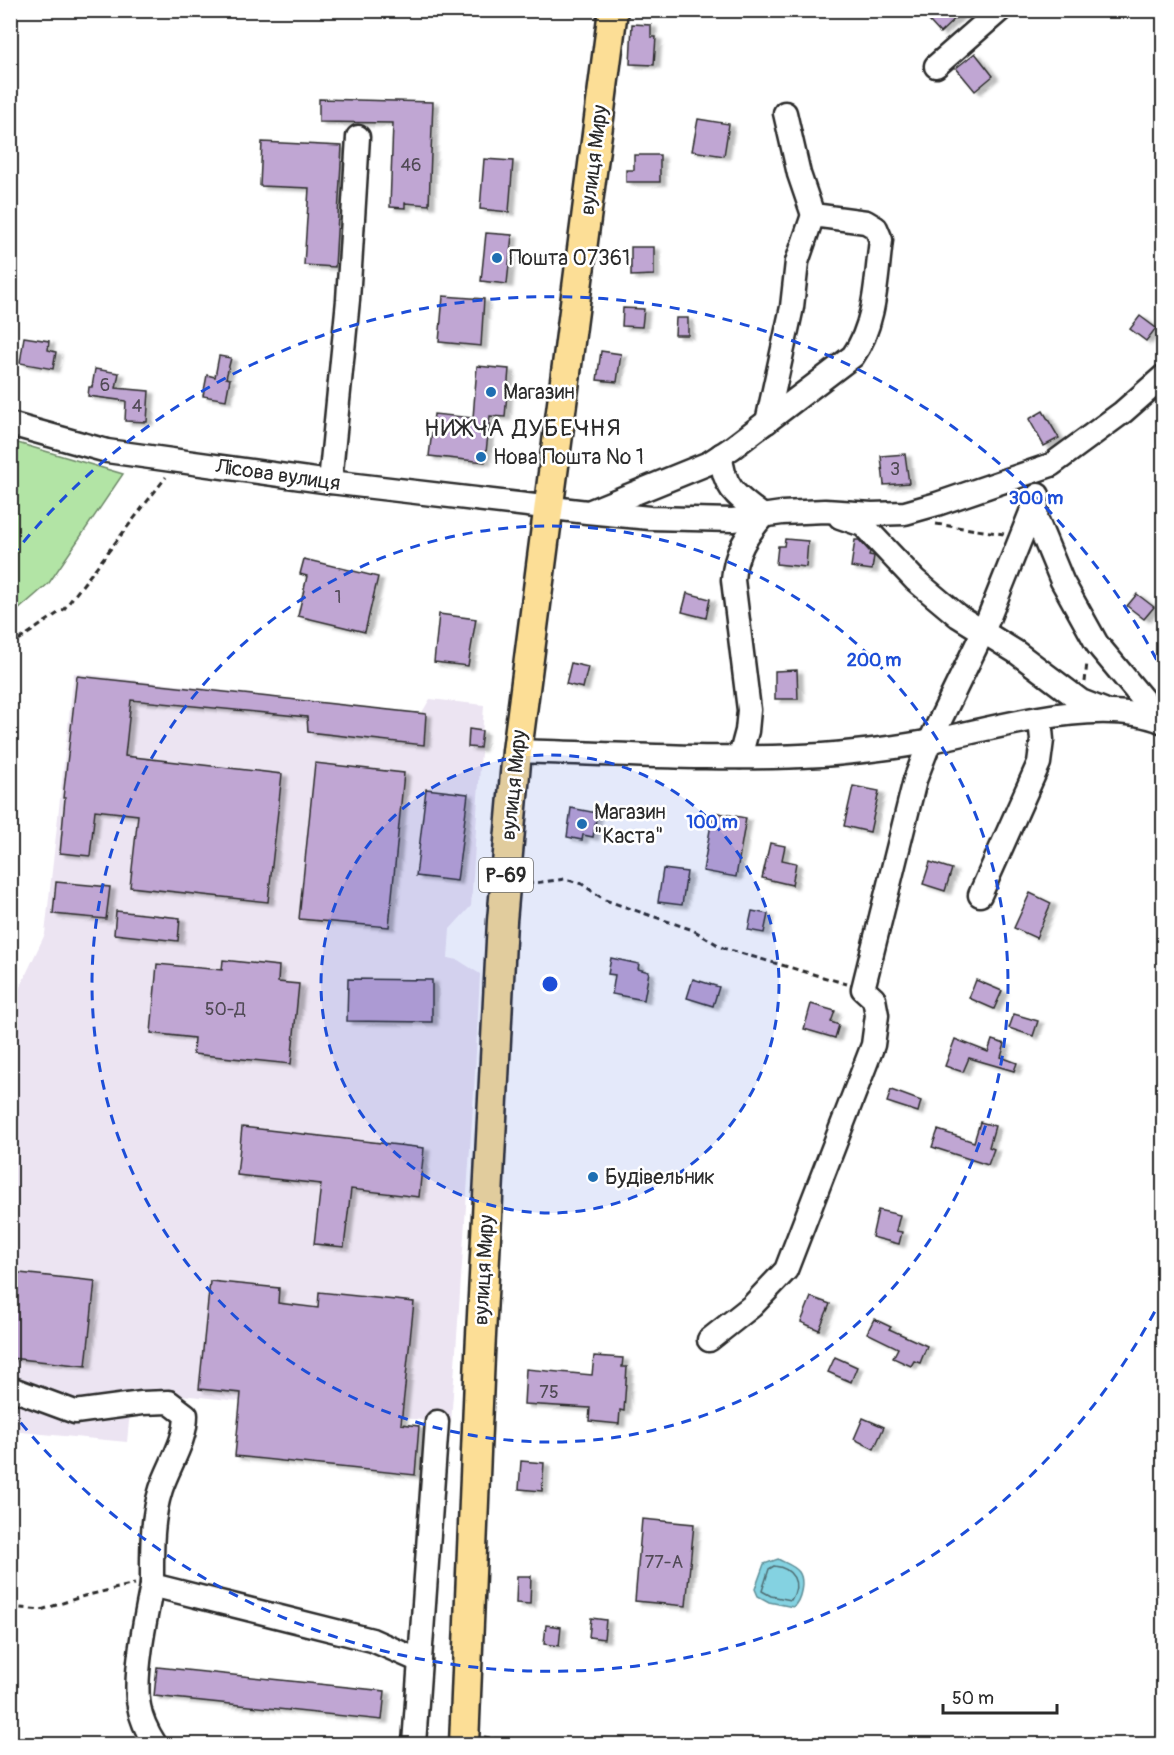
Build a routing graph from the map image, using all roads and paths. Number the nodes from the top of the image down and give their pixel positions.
1 (613, 10) edge
2 (1000, 10) edge
3 (936, 66) dead end
4 (785, 113) dead end
5 (358, 137) dead end
6 (813, 215) junction
7 (1164, 376) edge
8 (767, 422) junction
9 (10, 424) edge
10 (721, 455) junction
11 (178, 461) junction
12 (1051, 465) junction
13 (330, 482) junction
14 (1038, 495) junction
15 (548, 508) junction
16 (825, 511) junction
17 (587, 512) junction
18 (763, 516) junction
19 (929, 523) dead end
20 (1020, 536) junction
21 (1086, 624) junction
22 (982, 632) junction
23 (10, 646) edge
24 (1081, 700) junction
25 (1111, 712) junction
26 (1040, 719) junction
27 (1162, 721) edge
28 (930, 741) junction
29 (517, 751) junction
30 (740, 758) junction
31 (504, 889) junction
32 (980, 895) dead end
33 (863, 989) junction
34 (709, 1340) dead end
35 (10, 1388) edge
36 (437, 1422) dead end
37 (152, 1585) junction
38 (10, 1607) edge
39 (420, 1661) junction
40 (464, 1739) edge
41 (155, 1744) edge
42 (414, 1744) edge
43 (528, 1744) edge

1 - 15 main road, вулиця Миру / Р-69
2 - 3 street
4 - 6 street
5 - 13 street
6 - 8 street
6 - 8 street
7 - 12 street
8 - 10 street
9 - 11 street, Лісова вулиця
10 - 17 street
10 - 18 street
11 - 13 street, Лісова вулиця
11 - 23 path
12 - 14 street
12 - 16 street, Лісова вулиця
13 - 15 street, Лісова вулиця
14 - 20 street
14 - 21 street
15 - 17 street, Лісова вулиця
15 - 29 main road, вулиця Миру / Р-69
16 - 18 street, Лісова вулиця
16 - 22 street
17 - 18 street, Лісова вулиця
18 - 30 street
19 - 20 path
20 - 22 street
21 - 24 path
21 - 27 street
22 - 24 street
22 - 28 street
24 - 25 street
25 - 26 street
25 - 27 street
26 - 28 street
26 - 32 street
28 - 30 street
28 - 33 street
29 - 30 street
29 - 31 main road, вулиця Миру / Р-69
31 - 33 path
31 - 40 main road, вулиця Миру / Р-69
33 - 34 street
35 - 37 street
36 - 39 street
37 - 38 path
37 - 39 street
37 - 41 street
39 - 42 street
40 - 43 path

